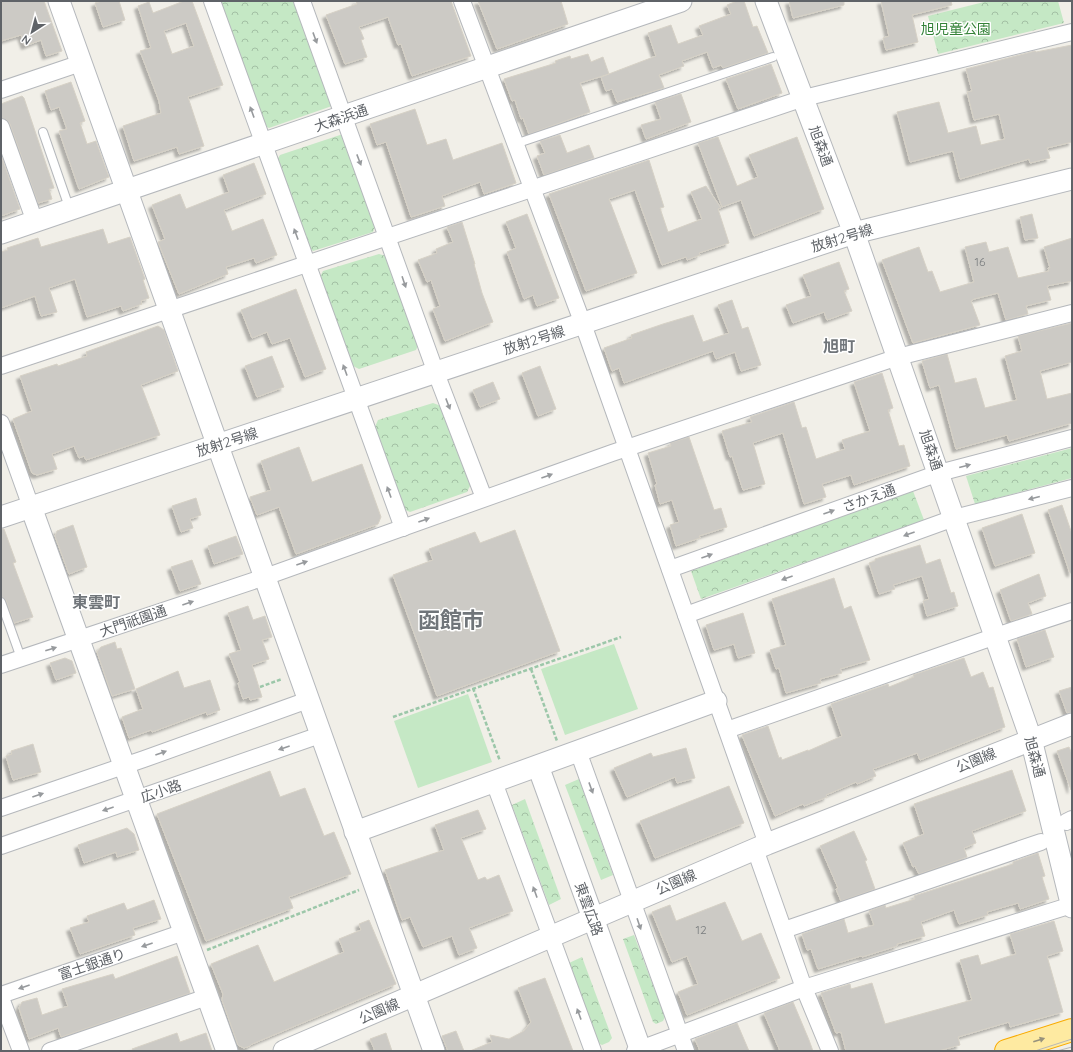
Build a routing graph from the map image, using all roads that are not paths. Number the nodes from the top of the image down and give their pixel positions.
1 (59, 1) edge
2 (212, 1) edge
3 (302, 1) edge
4 (462, 1) edge
5 (681, 1) edge
6 (766, 1) edge
7 (1072, 32) edge
8 (773, 57) dead end
9 (81, 63) junction
10 (487, 68) junction
11 (1, 90) edge
12 (804, 98) junction
13 (343, 117) junction
14 (1, 128) edge
15 (43, 132) dead end
16 (264, 144) junction
17 (515, 144) junction
18 (1072, 179) edge
19 (532, 189) junction
20 (126, 192) junction
21 (70, 211) junction
22 (34, 222) junction
23 (1, 233) edge
24 (854, 233) junction
25 (389, 237) junction
26 (307, 264) junction
27 (168, 310) junction
28 (1072, 313) edge
29 (583, 324) junction
30 (898, 357) junction
31 (1, 366) edge
32 (436, 372) junction
33 (355, 398) junction
34 (1, 426) edge
35 (1072, 438) edge
36 (218, 445) junction
37 (626, 449) junction
38 (939, 473) junction
39 (1072, 488) edge
40 (484, 498) junction
41 (31, 508) junction
42 (1, 518) edge
43 (954, 518) junction
44 (403, 528) junction
45 (670, 569) junction
46 (265, 576) junction
47 (1, 602) edge
48 (1072, 611) edge
49 (686, 614) junction
50 (996, 636) junction
51 (79, 640) junction
52 (21, 658) junction
53 (1, 665) edge
54 (308, 700) junction
55 (716, 701) junction
56 (1072, 724) edge
57 (727, 730) junction
58 (320, 735) junction
59 (1031, 738) junction
60 (570, 754) junction
61 (123, 765) junction
62 (538, 766) junction
63 (494, 782) junction
64 (135, 799) junction
65 (1, 808) edge
66 (355, 832) junction
67 (1041, 842) dead end
68 (1, 846) edge
69 (761, 847) junction
70 (632, 901) junction
71 (1072, 906) edge
72 (592, 918) junction
73 (784, 930) junction
74 (184, 932) junction
75 (550, 936) junction
76 (804, 988) junction
77 (1, 997) edge
78 (207, 997) junction
79 (414, 997) junction
80 (1072, 1030) edge
81 (680, 1034) junction
82 (639, 1050) edge
83 (21, 1051) edge
84 (50, 1051) edge
85 (227, 1051) edge
86 (284, 1051) edge
87 (434, 1051) edge
88 (593, 1051) edge
89 (686, 1051) edge
90 (830, 1051) edge
91 (1006, 1051) edge

1 - 9 street
16 -> 2 street
3 -> 13 street
4 - 10 street
5 - 10 street, 大森浜通
6 - 12 street, 旭森通
7 - 12 street
8 - 17 lane
9 - 11 street
9 - 20 street
10 - 13 street, 大森浜通
10 - 17 street
12 - 19 street
12 - 24 street, 旭森通
13 - 16 street, 大森浜通
13 -> 25 street
14 - 22 street
15 - 21 lane
16 - 20 street, 大森浜通
26 -> 16 street
17 - 19 street
18 - 24 street, 放射2号線
19 - 25 street
19 - 29 street
20 - 21 street, 大森浜通
20 - 27 street
21 - 22 street, 大森浜通
22 - 23 street, 大森浜通
24 - 29 street, 放射2号線
24 - 30 street, 旭森通
25 - 26 street
25 -> 32 street
26 - 27 street
33 -> 26 street
27 - 31 street
27 - 36 street
28 - 30 street, 大門祇園通
29 - 32 street, 放射2号線
29 - 37 street
30 - 37 street, 大門祇園通
30 - 38 street, 旭森通
32 - 33 street, 放射2号線
32 -> 40 street
33 - 36 street, 放射2号線
44 -> 33 street
34 - 41 street
38 -> 35 street, さかえ通
36 - 41 street, 放射2号線
36 - 46 street
40 -> 37 street, 大門祇園通
37 - 45 street
38 - 43 street, 旭森通
45 -> 38 street, さかえ通
39 -> 43 street
44 -> 40 street, 大門祇園通
41 - 42 street, 放射2号線
41 - 51 street
43 -> 49 street
43 - 50 street, 旭森通
46 -> 44 street, 大門祇園通
45 - 49 street
51 -> 46 street, 大門祇園通
46 - 54 street
47 - 52 lane
48 - 50 street
49 - 55 street
50 - 57 street
50 - 59 street, 旭森通
52 -> 51 street, 大門祇園通
51 - 61 street
52 - 53 street, 大門祇園通
54 - 58 street
61 -> 54 street
55 - 57 street
55 - 60 street
56 - 59 street, 公園線
57 - 69 street
58 -> 64 street, 広小路
58 - 66 street
59 - 69 street, 公園線
59 - 71 street, 旭森通
60 - 62 street
60 -> 70 street
61 - 64 street
65 -> 61 street
62 - 63 street
62 - 72 street, 東雲広路
63 - 66 street
75 -> 63 street
64 -> 68 street, 広小路
64 - 74 street
66 - 79 street
67 - 73 street
69 - 70 street, 公園線
69 - 73 street
70 - 72 street, 公園線
70 -> 81 street
71 - 76 street
72 - 75 street, 公園線
72 - 82 street, 東雲広路
73 - 76 street
74 -> 77 street, 富士銀通り
74 - 78 street
75 - 79 street, 公園線
88 -> 75 street
76 - 81 street
76 - 90 street
77 - 83 street
78 - 84 street
78 - 85 street
79 - 86 street, 公園線
79 - 87 street
91 -> 80 highway
81 - 82 street
81 - 89 street

